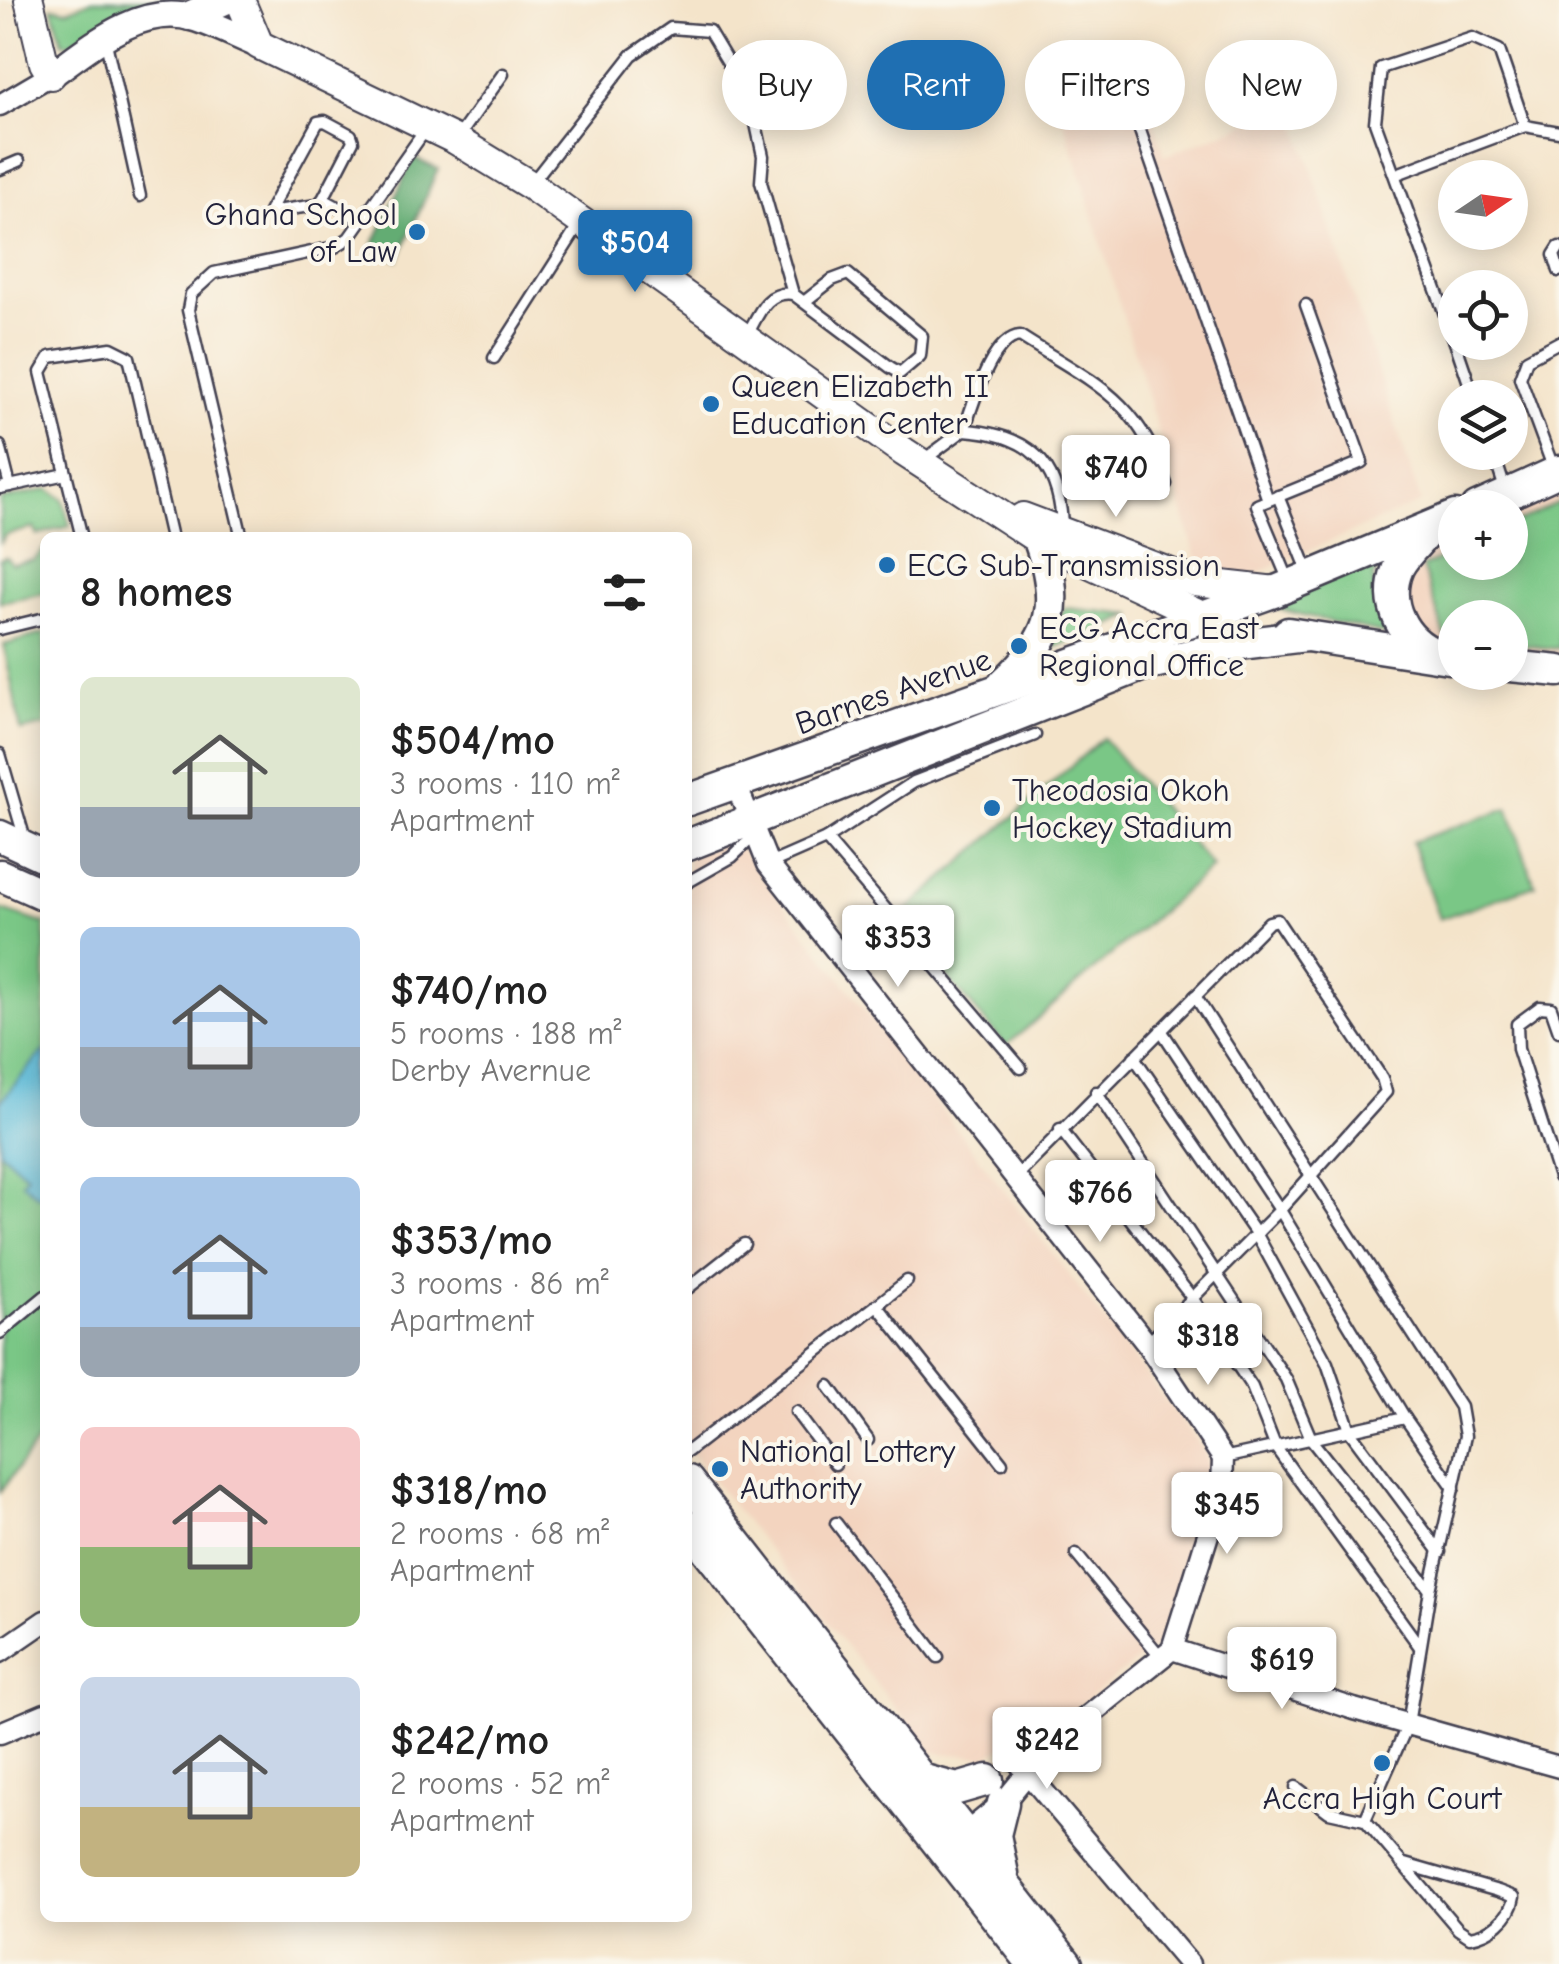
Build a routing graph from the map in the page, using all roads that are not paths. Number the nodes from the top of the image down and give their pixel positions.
1 (29, 0) edge
2 (225, 0) edge
3 (240, 0) edge
4 (255, 0) edge
5 (189, 16) junction
6 (105, 37) junction
7 (269, 49) junction
8 (503, 74) dead end
9 (51, 75) junction
10 (0, 105) edge
11 (430, 124) junction
12 (1525, 126) junction
13 (1140, 130) edge
14 (1559, 132) edge
15 (456, 140) junction
16 (19, 161) dead end
17 (0, 169) edge
18 (1398, 174) junction
19 (530, 185) junction
20 (140, 196) dead end
21 (324, 199) junction
22 (362, 220) junction
23 (582, 221) junction
24 (1559, 246) edge
25 (1559, 271) edge
26 (1438, 292) edge
27 (793, 294) junction
28 (804, 302) junction
29 (1306, 305) dead end
30 (745, 338) junction
31 (1559, 342) edge
32 (494, 358) dead end
33 (964, 430) junction
34 (0, 446) edge
35 (920, 462) junction
36 (1557, 472) edge
37 (66, 474) junction
38 (1166, 484) dead end
39 (5, 486) edge
40 (1520, 490) edge
41 (1268, 500) junction
42 (1438, 523) edge
43 (1438, 526) edge
44 (80, 532) edge
45 (170, 532) edge
46 (241, 532) edge
47 (1050, 534) junction
48 (1292, 584) junction
49 (1202, 616) junction
50 (40, 619) edge
51 (0, 629) edge
52 (1306, 636) junction
53 (1438, 654) edge
54 (1438, 657) edge
55 (1528, 668) edge
56 (1559, 671) edge
57 (990, 695) junction
58 (1035, 735) dead end
59 (0, 754) edge
60 (735, 782) junction
61 (692, 798) edge
62 (751, 830) junction
63 (826, 839) junction
64 (692, 844) edge
65 (24, 847) edge
66 (768, 864) junction
67 (0, 874) edge
68 (692, 880) edge
69 (40, 894) edge
70 (1195, 996) junction
71 (1160, 1030) junction
72 (1559, 1031) edge
73 (1134, 1056) junction
74 (1021, 1068) dead end
75 (1096, 1092) junction
76 (1060, 1129) junction
77 (1314, 1176) junction
78 (1559, 1177) edge
79 (1014, 1178) junction
80 (1280, 1210) junction
81 (1257, 1234) junction
82 (744, 1244) dead end
83 (1218, 1273) junction
84 (907, 1282) dead end
85 (692, 1285) edge
86 (1193, 1299) junction
87 (40, 1300) edge
88 (876, 1305) junction
89 (0, 1333) edge
90 (1147, 1344) junction
91 (829, 1386) dead end
92 (796, 1412) dead end
93 (1405, 1418) junction
94 (1351, 1432) junction
95 (868, 1440) dead end
96 (1312, 1441) junction
97 (692, 1448) edge
98 (1276, 1448) junction
99 (1223, 1458) junction
100 (835, 1464) dead end
101 (1002, 1464) dead end
102 (692, 1486) edge
103 (1454, 1488) junction
104 (836, 1523) dead end
105 (692, 1531) edge
106 (1440, 1552) junction
107 (1076, 1554) dead end
108 (1430, 1590) junction
109 (40, 1624) edge
110 (1420, 1647) junction
111 (0, 1652) edge
112 (1166, 1653) junction
113 (938, 1656) dead end
114 (40, 1716) edge
115 (1408, 1724) junction
116 (0, 1733) edge
117 (1023, 1766) junction
118 (1559, 1767) edge
119 (924, 1780) junction
120 (1296, 1787) dead end
121 (996, 1791) junction
122 (1364, 1820) junction
123 (946, 1831) junction
124 (1401, 1863) junction
125 (1007, 1886) junction
126 (1033, 1964) edge
127 (1067, 1964) edge
128 (1189, 1964) edge

1 - 9 main road
2 - 5 main road
3 - 7 main road
4 - 7 main road
5 - 6 street
5 - 7 street
6 - 9 street
6 - 20 lane
7 - 11 main road
8 - 15 lane
9 - 10 street
11 - 15 main road
11 - 22 lane
12 - 14 lane
12 - 18 lane
12 - 18 lane
13 - 41 lane
15 - 19 main road
16 - 17 lane
18 - 26 lane
19 - 23 main road
19 - 27 lane
21 - 21 lane
21 - 22 lane
22 - 46 lane
23 - 30 main road
23 - 32 lane
24 - 25 lane
27 - 28 lane
27 - 30 lane
28 - 28 lane
29 - 41 lane
30 - 35 main road
31 - 36 lane
33 - 35 lane
33 - 38 lane
33 - 47 lane
34 - 39 lane
35 - 47 main road
36 - 40 main road
37 - 39 lane
37 - 44 lane
37 - 45 lane
41 - 48 lane
41 - 48 lane
42 - 48 main road, Barnes Avenue
43 - 53 main road
47 - 48 main road
47 - 49 main road
47 - 57 main road
48 - 49 main road, Barnes Avenue
49 - 52 main road
49 - 57 main road, Barnes Avenue
50 - 51 lane
52 - 54 main road
52 - 62 main road, Barnes Avenue
55 - 56 main road
57 - 60 main road, Barnes Avenue
58 - 63 lane
59 - 65 lane
60 - 61 main road, Barnes Avenue
60 - 62 street
62 - 64 main road, Barnes Avenue
62 - 66 street
62 - 68 lane
63 - 66 lane
63 - 74 lane
66 - 79 street
67 - 69 main road
70 - 71 lane
70 - 77 lane
70 - 77 lane
71 - 73 lane
71 - 80 lane
72 - 78 lane
73 - 75 lane
73 - 81 lane
75 - 76 lane
75 - 83 lane
76 - 79 lane
76 - 86 lane
77 - 80 lane
77 - 103 lane
79 - 90 street
80 - 81 lane
80 - 93 lane
81 - 83 lane
81 - 94 lane
82 - 85 lane
83 - 86 lane
83 - 96 lane
84 - 88 lane
86 - 90 lane
86 - 98 lane
87 - 89 lane
88 - 97 lane
88 - 101 lane
90 - 99 street
91 - 95 lane
92 - 100 lane
93 - 94 lane
93 - 103 lane
94 - 96 lane
94 - 106 lane
96 - 98 lane
96 - 108 lane
98 - 99 lane
98 - 110 lane
99 - 112 street
102 - 119 main road
103 - 106 lane
104 - 113 lane
105 - 123 main road
106 - 108 lane
107 - 112 lane
108 - 110 lane
109 - 111 street
110 - 115 lane
112 - 115 street
112 - 117 street
114 - 116 street
115 - 118 street
115 - 122 lane
117 - 121 street
117 - 128 street
119 - 121 main road
119 - 123 main road
120 - 122 lane
121 - 123 street
121 - 125 main road
122 - 124 lane
123 - 125 main road
123 - 126 main road
124 - 124 lane
125 - 127 main road

